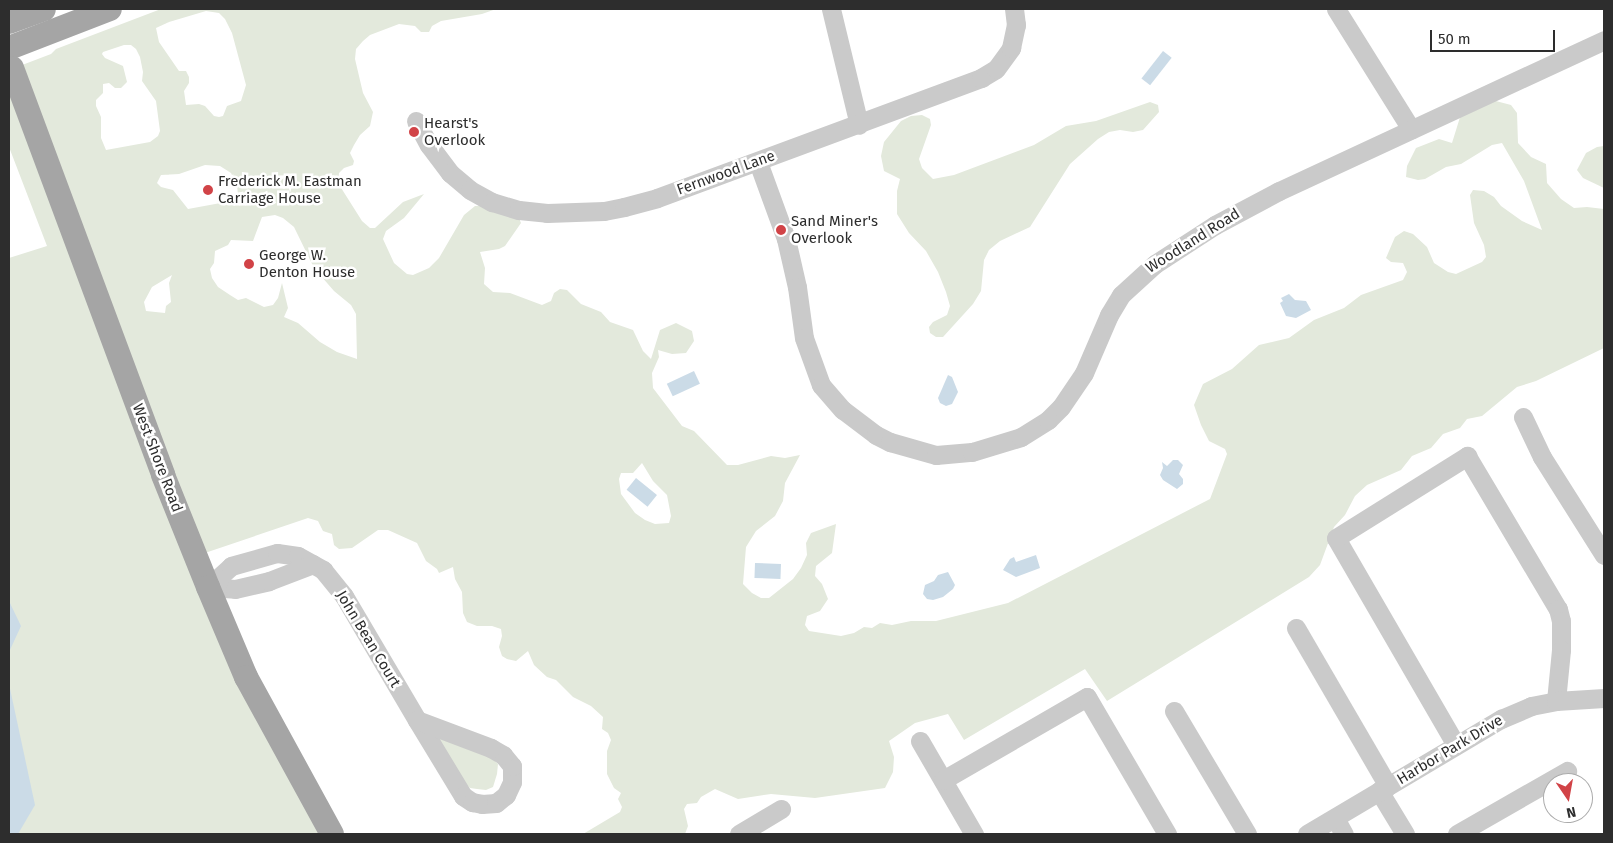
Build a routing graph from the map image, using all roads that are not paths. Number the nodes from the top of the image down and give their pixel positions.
1 (110, 9) edge
2 (831, 9) edge
3 (1014, 9) edge
4 (1336, 9) edge
5 (40, 10) edge
6 (9, 22) edge
7 (1604, 40) edge
8 (11, 65) edge
9 (416, 121) dead end
10 (859, 125) junction
11 (1411, 129) junction
12 (758, 162) junction
13 (1523, 417) dead end
14 (1604, 555) edge
15 (313, 564) junction
16 (208, 587) junction
17 (1296, 628) dead end
18 (1604, 698) edge
19 (1556, 701) junction
20 (1174, 711) dead end
21 (417, 720) junction
22 (920, 741) dead end
23 (1456, 745) junction
24 (1567, 771) dead end
25 (943, 780) junction
26 (1384, 789) junction
27 (781, 809) dead end
28 (1335, 818) junction
29 (332, 834) edge
30 (739, 834) edge
31 (974, 834) edge
32 (1168, 834) edge
33 (1247, 834) edge
34 (1307, 834) edge
35 (1344, 834) edge
36 (1406, 834) edge
37 (1457, 834) edge

1 - 8 main road
2 - 10 street
3 - 10 street, Fernwood Lane
4 - 11 street
5 - 6 main road
7 - 11 street, Woodland Road
8 - 16 main road, West Shore Road
9 - 12 street, Fernwood Lane
10 - 12 street, Fernwood Lane
11 - 12 street, Woodland Road
13 - 14 street
15 - 16 street
15 - 16 street, John Bean Court
15 - 21 street, John Bean Court
16 - 29 main road, West Shore Road
17 - 26 street
18 - 19 street, Harbor Park Drive
19 - 23 street, Harbor Park Drive
19 - 23 street
20 - 33 street
21 - 21 street, John Bean Court
22 - 25 street
23 - 26 street, Harbor Park Drive
24 - 37 street
25 - 31 street
25 - 32 street
26 - 28 street, Harbor Park Drive
26 - 36 street
27 - 30 street
28 - 34 street, Harbor Park Drive
28 - 35 street

